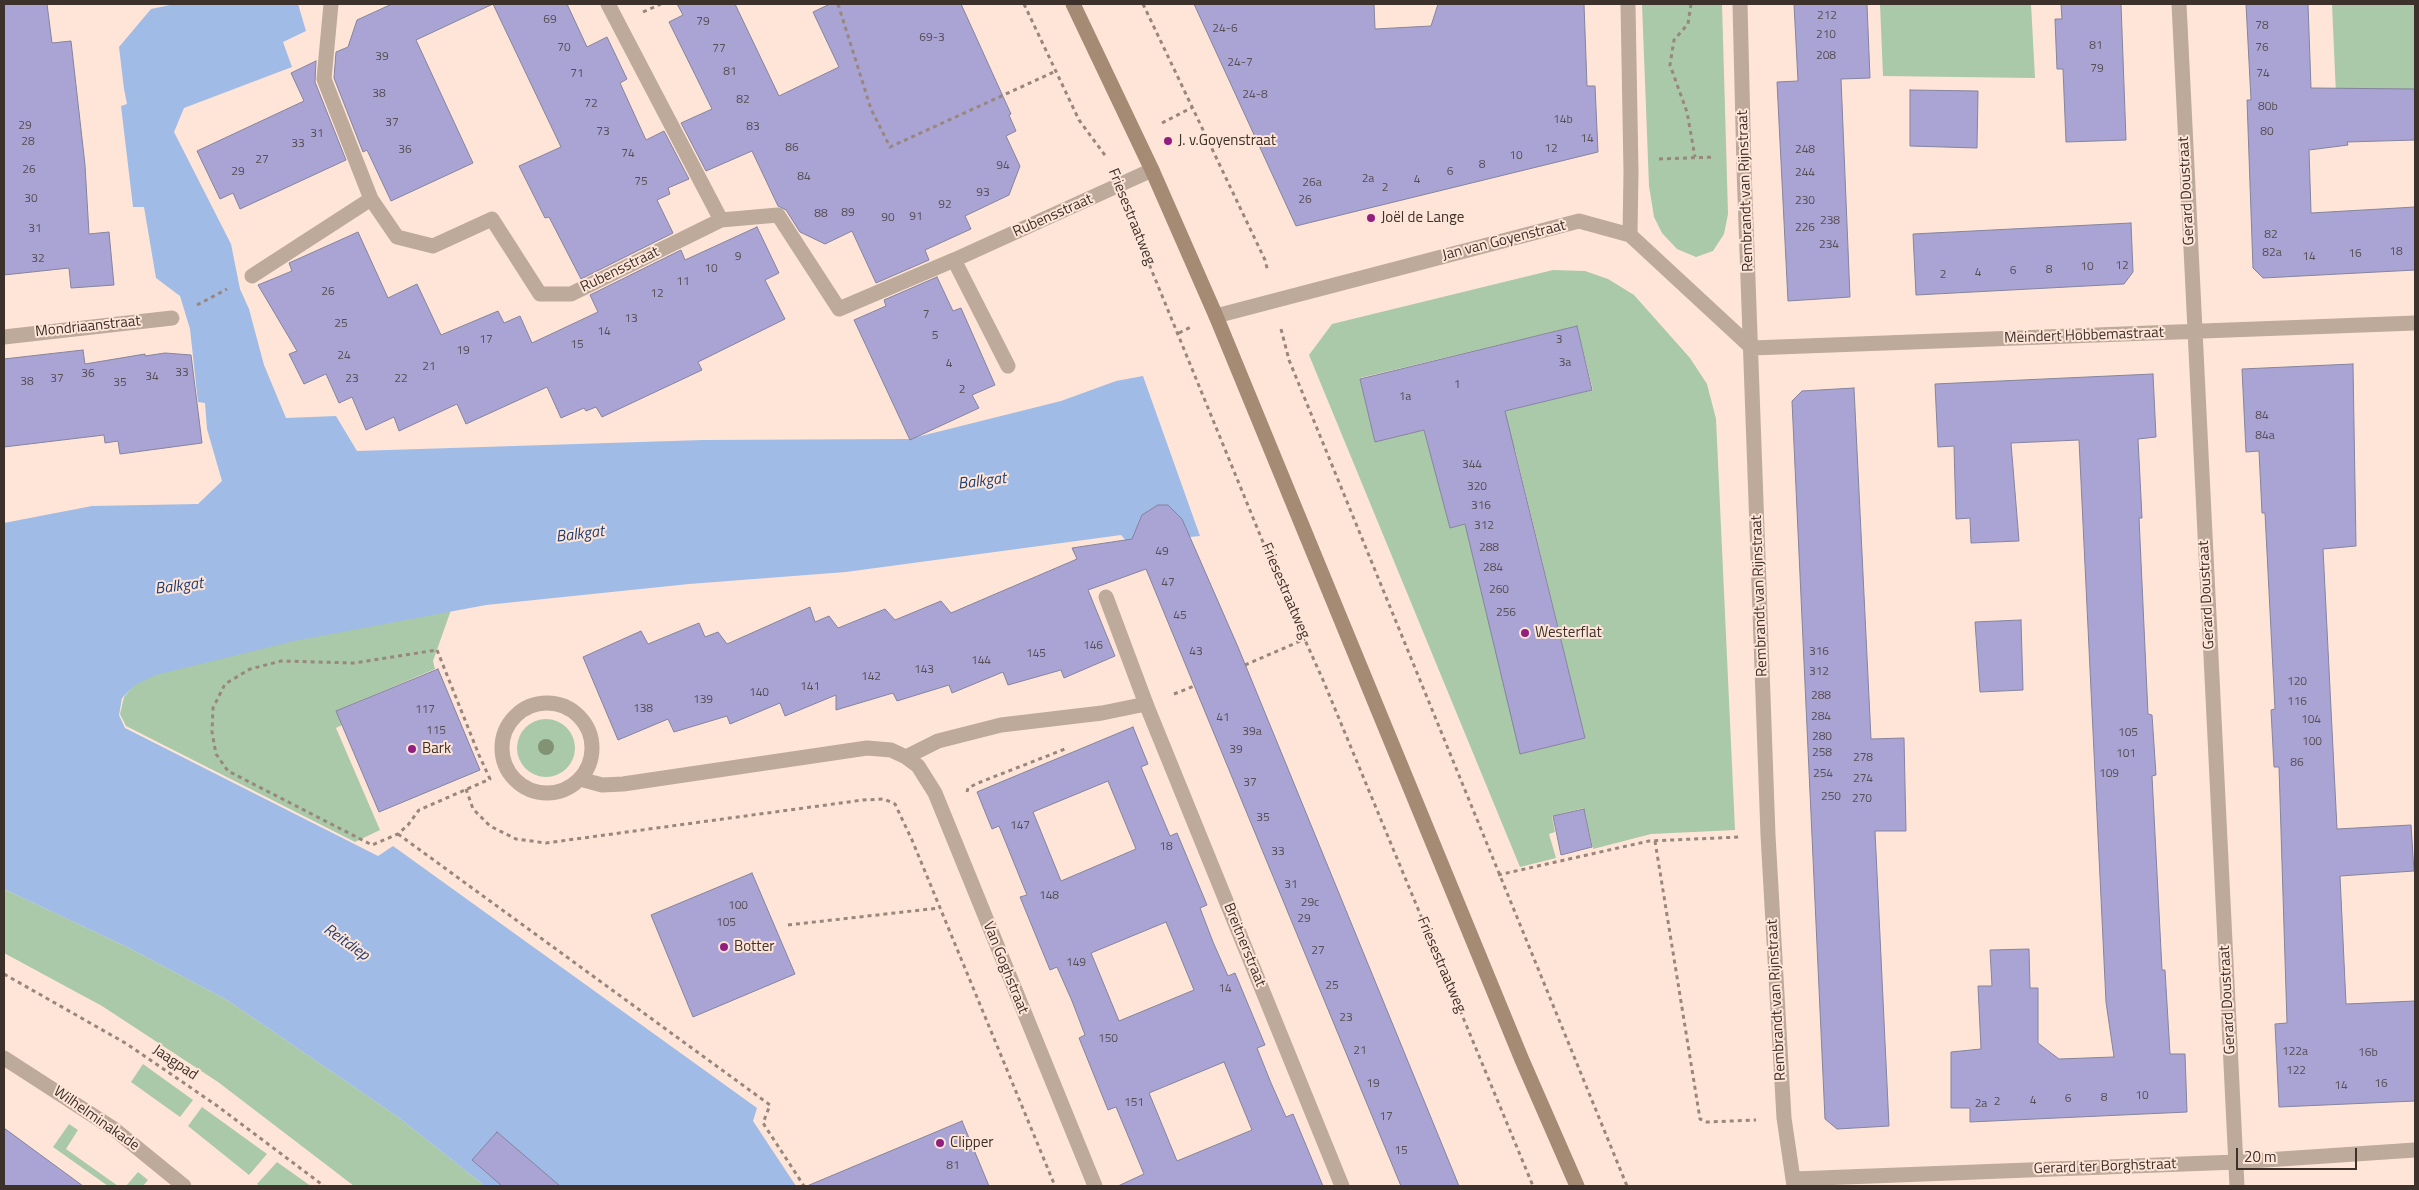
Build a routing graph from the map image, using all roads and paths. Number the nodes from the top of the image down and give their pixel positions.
1 (331, 4) edge
2 (608, 4) edge
3 (838, 4) edge
4 (1024, 4) edge
5 (1073, 4) edge
6 (1143, 4) edge
7 (1628, 4) edge
8 (1691, 4) edge
9 (1740, 4) edge
10 (2179, 4) edge
11 (1056, 71) junction
12 (1193, 108) junction
13 (1136, 136) junction
14 (1744, 156) junction
15 (1695, 157) junction
16 (1631, 160) junction
17 (1152, 170) junction
18 (1121, 186) junction
19 (371, 199) junction
20 (721, 220) junction
21 (1630, 236) junction
22 (954, 260) junction
23 (252, 276) joint
24 (1273, 301) junction
25 (1216, 316) junction
26 (172, 318) joint
27 (2415, 322) edge
28 (2194, 332) junction
29 (4, 337) edge
30 (1752, 348) junction
31 (1008, 366) dead end
32 (1106, 597) dead end
33 (1305, 639) junction
34 (1245, 665) dead end
35 (1146, 704) junction
36 (1068, 748) dead end
37 (906, 757) junction
38 (580, 779) junction
39 (466, 789) junction
40 (965, 798) dead end
41 (398, 834) junction
42 (1768, 835) junction
43 (1655, 841) junction
44 (1498, 875) junction
45 (939, 908) junction
46 (788, 925) dead end
47 (4, 974) edge
48 (4, 1058) edge
49 (1784, 1118) junction
50 (2415, 1150) edge
51 (2236, 1162) junction
52 (1794, 1183) edge
53 (184, 1186) edge
54 (324, 1186) edge
55 (804, 1186) edge
56 (1054, 1186) edge
57 (1095, 1186) edge
58 (1342, 1186) edge
59 (1533, 1186) edge
60 (1576, 1186) edge
61 (1627, 1186) edge
62 (2237, 1186) edge

1 - 19 street, Rubensstraat
2 - 20 street
3 - 11 path
4 - 11 path, Friesestraatweg
5 - 13 main road
6 - 12 path
7 - 16 street
8 - 15 path
9 - 14 street, Rembrandt van Rijnstraat
10 - 28 street, Gerard Doustraat
11 - 18 path, Friesestraatweg
12 - 13 path
12 - 24 path
13 - 17 main road
14 - 15 path
14 - 30 street, Rembrandt van Rijnstraat
15 - 16 path
16 - 21 street
17 - 18 street, Rubensstraat
17 - 25 main road
18 - 22 street, Rubensstraat
18 - 33 path, Friesestraatweg
19 - 20 street, Rubensstraat
19 - 23 street
20 - 22 street, Rubensstraat
21 - 24 street, Jan van Goyenstraat
21 - 30 street, Jan van Goyenstraat
22 - 31 street
23 - 26 path
24 - 25 street, Jan van Goyenstraat
24 - 44 path
25 - 60 main road
26 - 29 street, Mondriaanstraat
27 - 28 street, Meindert Hobbemastraat
28 - 30 street, Meindert Hobbemastraat
28 - 51 street, Gerard Doustraat
30 - 42 street, Rembrandt van Rijnstraat
32 - 35 street, Breitnerstraat
33 - 34 path
33 - 59 path, Friesestraatweg
35 - 37 street
35 - 58 street, Breitnerstraat
36 - 40 path
37 - 38 street, Van Goghstraat
37 - 57 street, Van Goghstraat
38 - 38 street
39 - 41 path
39 - 41 path
39 - 45 path
41 - 55 path
42 - 43 path
42 - 49 street, Rembrandt van Rijnstraat
43 - 44 path
43 - 49 path
44 - 61 path
45 - 46 path
45 - 56 path
47 - 54 path, Jaagpad
48 - 53 street, Wilhelminakade
49 - 52 street, Rembrandt van Rijnstraat
50 - 51 street, Gerard ter Borghstraat
51 - 52 street, Gerard ter Borghstraat
51 - 62 street, Gerard Doustraat

